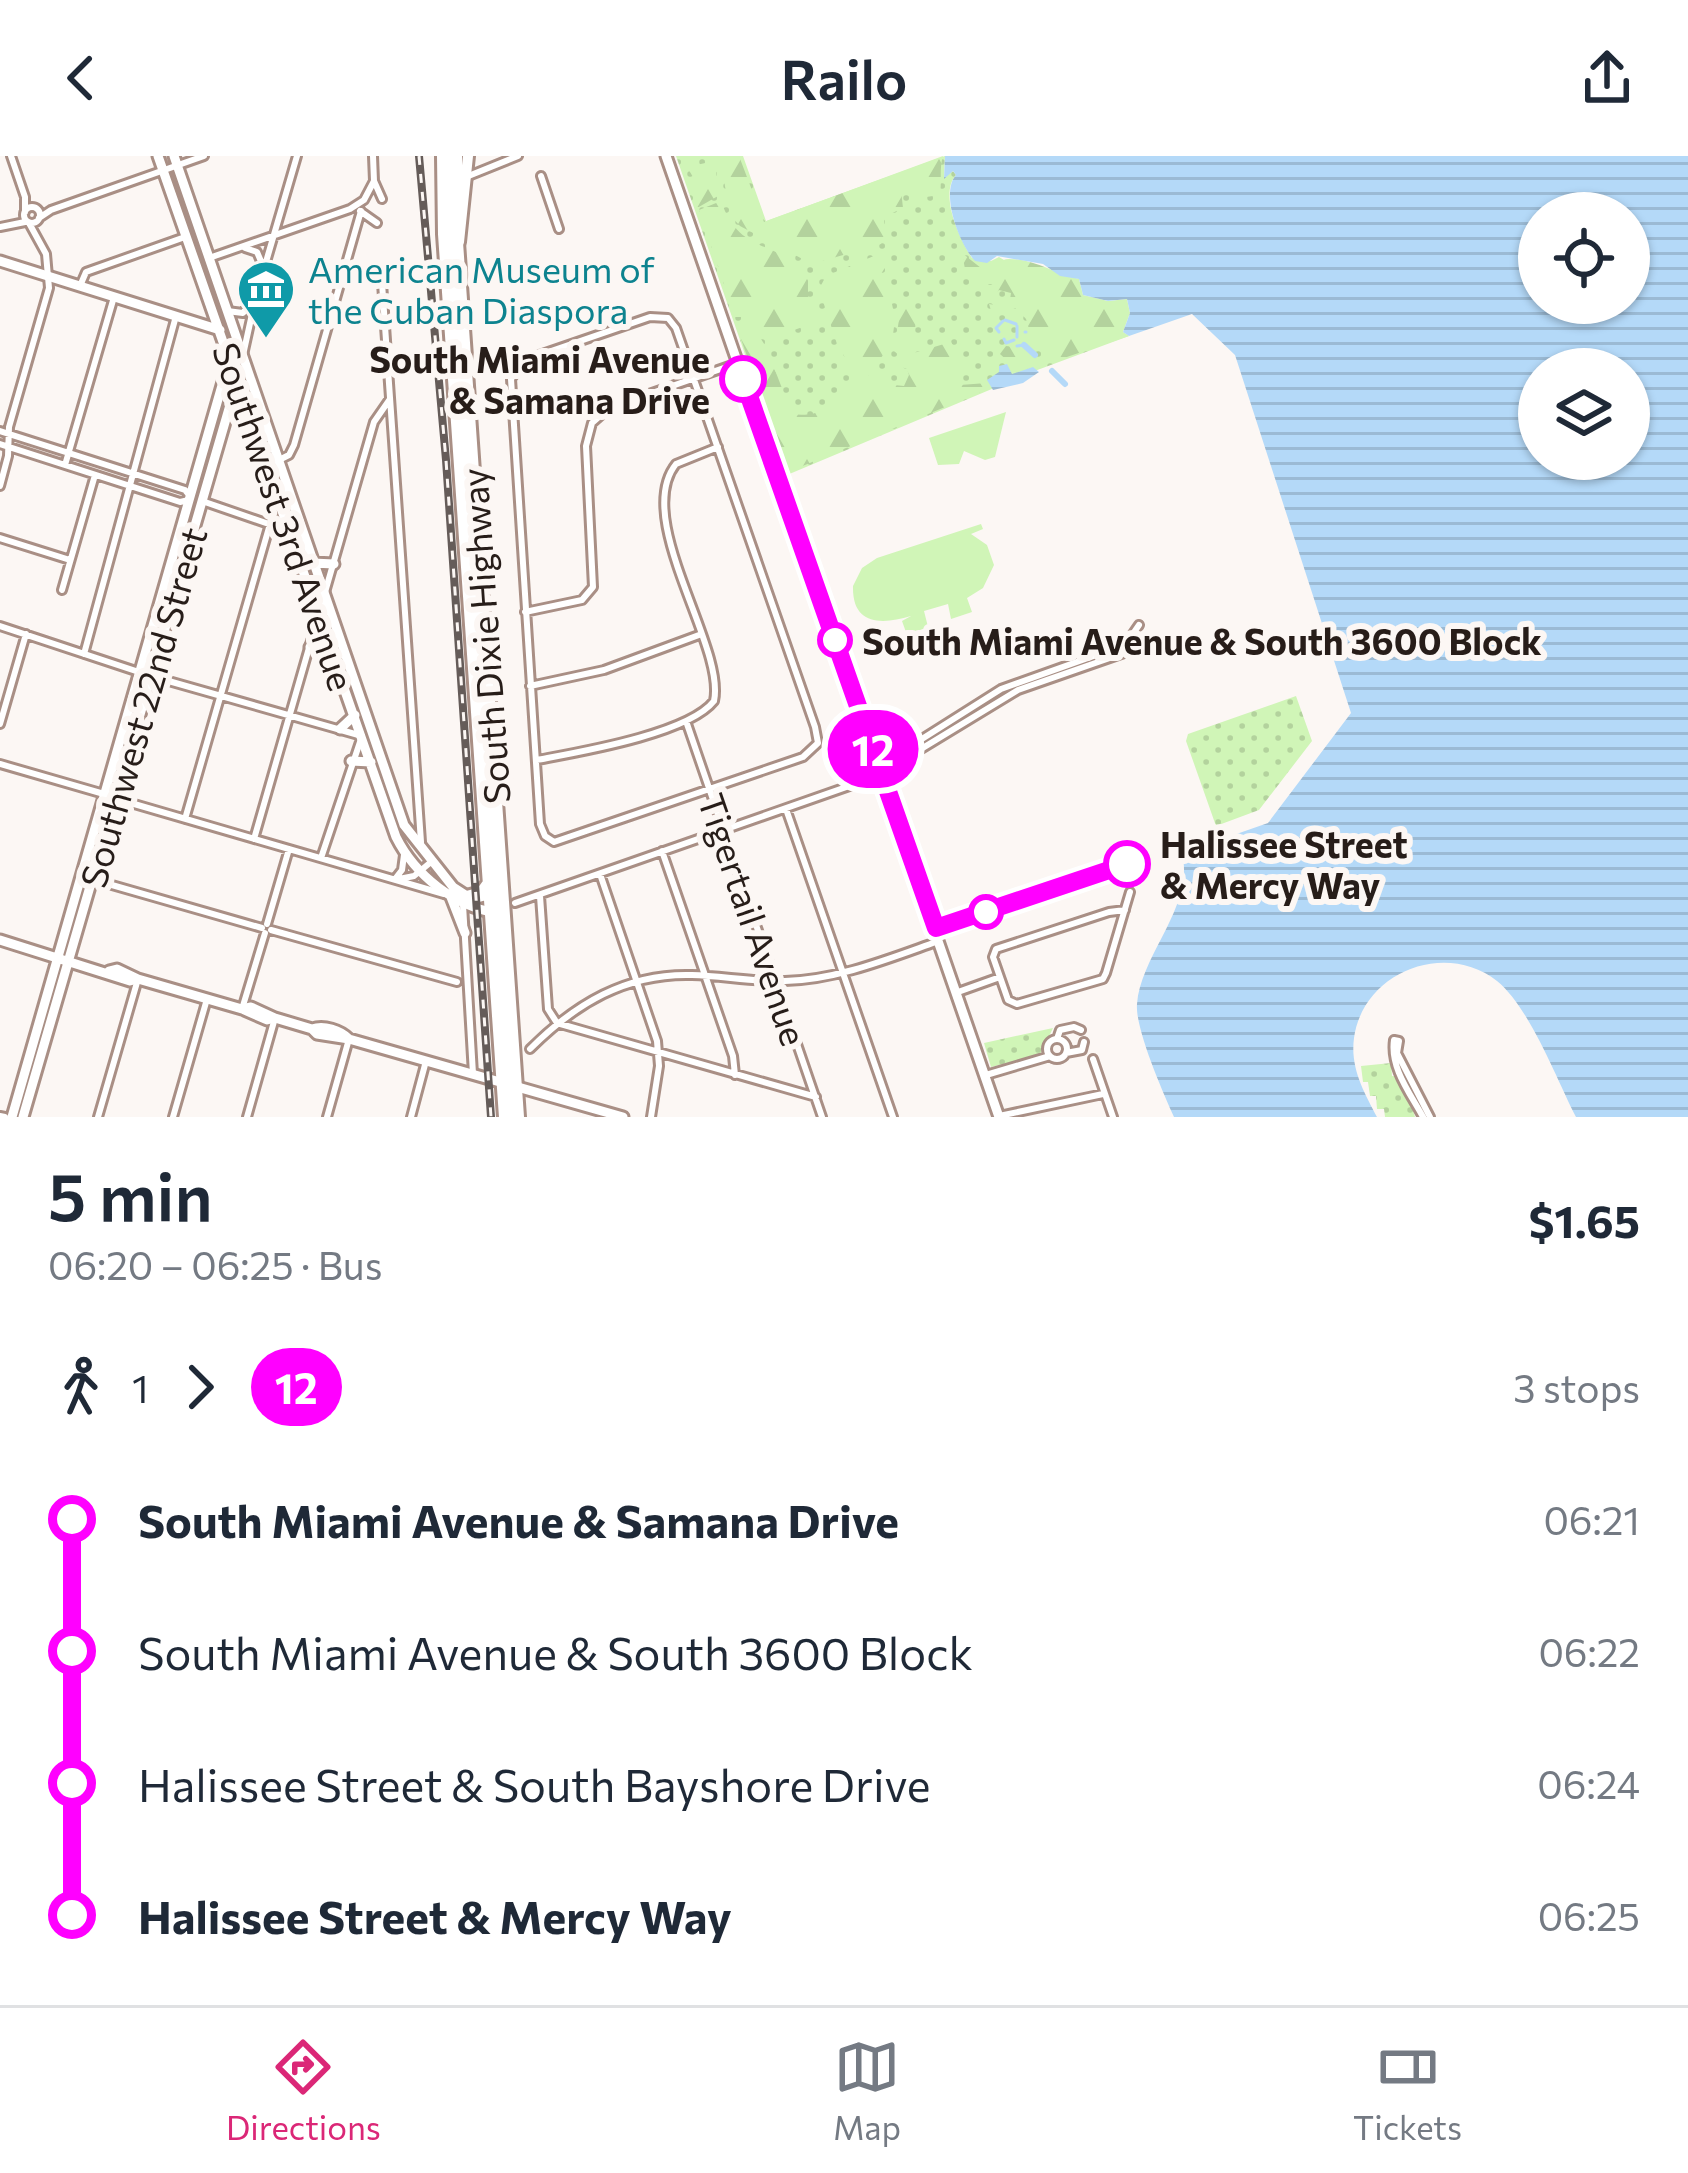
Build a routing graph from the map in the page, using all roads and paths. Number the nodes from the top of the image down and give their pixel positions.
1 (11, 156) edge
2 (158, 156) edge
3 (204, 156) edge
4 (297, 156) edge
5 (373, 156) edge
6 (444, 156) edge
7 (455, 156) edge
8 (468, 156) edge
9 (518, 156) edge
10 (666, 156) edge
11 (175, 161) edge
12 (163, 170) junction
13 (541, 176) dead end
14 (466, 177) junction
15 (374, 181) junction
16 (382, 199) dead end
17 (282, 207) junction
18 (360, 207) junction
19 (32, 216) junction
20 (377, 223) dead end
21 (0, 227) edge
22 (297, 227) junction
23 (559, 229) dead end
24 (274, 235) junction
25 (185, 237) junction
26 (459, 245) junction
27 (241, 247) junction
28 (190, 250) junction
29 (209, 258) junction
30 (0, 261) edge
31 (263, 270) junction
32 (50, 277) junction
33 (382, 283) dead end
34 (80, 286) junction
35 (256, 296) junction
36 (114, 297) junction
37 (211, 304) junction
38 (227, 310) junction
39 (176, 316) junction
40 (191, 321) junction
41 (220, 331) junction
42 (239, 345) junction
43 (230, 356) junction
44 (242, 358) junction
45 (739, 367) junction
46 (723, 369) joint
47 (238, 377) junction
48 (694, 378) junction
49 (390, 399) junction
50 (228, 412) junction
51 (250, 413) junction
52 (4, 433) edge
53 (294, 445) junction
54 (4, 446) edge
55 (273, 446) junction
56 (718, 447) junction
57 (69, 453) junction
58 (273, 463) junction
59 (65, 465) junction
60 (130, 473) junction
61 (95, 475) junction
62 (0, 486) edge
63 (130, 486) junction
64 (279, 498) junction
65 (197, 500) junction
66 (270, 516) junction
67 (291, 517) junction
68 (296, 529) junction
69 (0, 538) edge
70 (70, 560) junction
71 (313, 562) junction
72 (334, 563) junction
73 (62, 590) dead end
74 (325, 597) junction
75 (525, 612) junction
76 (320, 614) junction
77 (1139, 625) dead end
78 (0, 626) edge
79 (26, 634) junction
80 (700, 635) junction
81 (1145, 642) dead end
82 (331, 646) junction
83 (310, 647) junction
84 (1120, 650) junction
85 (84, 654) junction
86 (1063, 670) junction
87 (146, 674) junction
88 (530, 686) junction
89 (221, 696) junction
90 (980, 701) junction
91 (981, 711) junction
92 (290, 715) junction
93 (355, 715) junction
94 (686, 721) junction
95 (0, 724) edge
96 (340, 730) junction
97 (367, 734) junction
98 (941, 734) junction
99 (535, 760) junction
100 (351, 761) junction
101 (371, 762) junction
102 (0, 764) edge
103 (881, 773) junction
104 (709, 790) junction
105 (110, 796) junction
106 (786, 809) junction
107 (399, 812) junction
108 (418, 813) junction
109 (185, 819) junction
110 (399, 828) junction
111 (723, 830) junction
112 (254, 839) junction
113 (289, 849) junction
114 (402, 849) junction
115 (422, 851) junction
116 (662, 851) junction
117 (322, 858) junction
118 (431, 862) junction
119 (421, 871) junction
120 (600, 874) junction
121 (87, 878) junction
122 (395, 879) junction
123 (490, 883) junction
124 (1130, 892) dead end
125 (540, 896) junction
126 (479, 903) junction
127 (1125, 910) junction
128 (466, 920) joint
129 (266, 929) junction
130 (465, 933) junction
131 (0, 940) edge
132 (941, 941) junction
133 (63, 958) junction
134 (842, 972) junction
135 (705, 976) junction
136 (1000, 977) junction
137 (138, 979) junction
138 (637, 980) junction
139 (776, 981) junction
140 (469, 986) junction
141 (958, 992) junction
142 (207, 999) junction
143 (242, 1009) junction
144 (275, 1018) junction
145 (556, 1023) junction
146 (1081, 1030) dead end
147 (349, 1039) junction
148 (1057, 1039) junction
149 (1084, 1042) dead end
150 (530, 1049) dead end
151 (1066, 1053) junction
152 (659, 1054) junction
153 (1050, 1056) junction
154 (1094, 1059) dead end
155 (427, 1061) junction
156 (473, 1074) junction
157 (986, 1075) junction
158 (735, 1076) junction
159 (509, 1084) junction
160 (1103, 1094) junction
161 (816, 1097) junction
162 (583, 1112) edge
163 (6, 1116) edge
164 (23, 1117) edge
165 (98, 1117) edge
166 (173, 1117) edge
167 (247, 1117) edge
168 (327, 1117) edge
169 (411, 1117) edge
170 (506, 1117) edge
171 (517, 1117) edge
172 (623, 1117) edge
173 (651, 1117) edge
174 (822, 1117) edge
175 (893, 1117) edge
176 (999, 1117) edge
177 (1113, 1117) edge
178 (1426, 1117) edge

1 - 19 street
2 - 12 main road, Southwest 3rd Avenue
3 - 11 street
4 - 17 street, Southwest 22nd Street
5 - 15 street
6 - 123 highway, South Dixie Highway
7 - 26 highway
8 - 14 main road, South Dixie Highway
9 - 14 street
10 - 45 main road
11 - 12 street
11 - 29 main road, Southwest 3rd Avenue
12 - 19 street
12 - 25 main road, Southwest 3rd Avenue
13 - 23 street
14 - 26 main road, South Dixie Highway
15 - 16 street
15 - 18 street
17 - 22 street
17 - 24 street, Southwest 22nd Street
18 - 20 street
18 - 22 street
18 - 53 street
19 - 21 street
19 - 32 street
22 - 24 street
24 - 27 street
24 - 31 street, Southwest 22nd Street
25 - 28 main road, Southwest 3rd Avenue
25 - 34 street
26 - 126 highway, South Dixie Highway
27 - 29 street
27 - 31 street
28 - 29 main road
28 - 37 main road, Southwest 3rd Avenue
29 - 38 main road, Southwest 3rd Avenue
30 - 32 main road
31 - 35 street, Southwest 22nd Street
32 - 34 main road
32 - 52 street
33 - 49 street
34 - 36 main road
35 - 38 street
35 - 44 street, Southwest 22nd Street
36 - 39 main road
36 - 57 street
37 - 40 main road
37 - 41 main road, Southwest 3rd Avenue
38 - 42 main road, Southwest 3rd Avenue
39 - 40 main road
39 - 60 street
40 - 41 main road
41 - 42 main road
41 - 43 main road, Southwest 3rd Avenue
42 - 44 main road, Southwest 3rd Avenue
43 - 47 main road, Southwest 3rd Avenue
43 - 65 main road, Southwest 22nd Street
44 - 47 main road, Southwest 22nd Street
44 - 55 main road, Southwest 3rd Avenue
45 - 46 main road
45 - 103 main road
46 - 48 street
47 - 50 main road, Southwest 22nd Street
47 - 51 main road, Southwest 3rd Avenue
48 - 56 street
48 - 75 street
48 - 75 street
49 - 72 street
49 - 108 street
50 - 51 main road
50 - 65 main road, Southwest 22nd Street
51 - 58 main road, Southwest 3rd Avenue
52 - 54 street
52 - 57 street
53 - 55 street
53 - 58 street
54 - 59 street
54 - 62 street
55 - 58 main road, Southwest 3rd Avenue
56 - 80 street
56 - 104 street
57 - 59 street
57 - 60 street
58 - 64 main road, Southwest 3rd Avenue
58 - 67 main road, Southwest 3rd Avenue
59 - 61 street
60 - 63 street
60 - 65 street
61 - 63 street
61 - 70 street
63 - 65 street
63 - 85 street
64 - 66 street
64 - 67 main road, Southwest 3rd Avenue
65 - 66 street
65 - 87 main road, Southwest 22nd Street
66 - 67 street
66 - 68 street
66 - 89 street
67 - 68 main road, Southwest 3rd Avenue
68 - 71 main road, Southwest 3rd Avenue
68 - 76 main road, Southwest 3rd Avenue
69 - 70 street
70 - 73 street
71 - 72 main road
71 - 74 main road, Southwest 3rd Avenue
72 - 74 street
74 - 76 street
74 - 97 main road, Southwest 3rd Avenue
75 - 88 street
76 - 82 main road, Southwest 3rd Avenue
76 - 83 street
77 - 84 street
78 - 79 street
79 - 85 street
79 - 95 street
80 - 88 street
80 - 94 street
81 - 84 street
82 - 83 main road
82 - 93 main road, Southwest 3rd Avenue
83 - 92 street
84 - 86 street
85 - 87 street
86 - 90 street
86 - 91 street
87 - 89 street
87 - 105 main road, Southwest 22nd Street
88 - 99 street
89 - 92 street
89 - 109 street
90 - 91 street
90 - 98 street
91 - 98 street
92 - 96 street
92 - 112 street
93 - 96 main road
93 - 97 main road, Southwest 3rd Avenue
94 - 99 street
94 - 104 street, Tigertail Avenue
96 - 97 street
97 - 100 street
97 - 101 main road, Southwest 3rd Avenue
97 - 107 main road, Southwest 3rd Avenue
98 - 103 street
99 - 104 street
100 - 101 main road
100 - 117 street
101 - 110 main road, Southwest 3rd Avenue
102 - 105 street
103 - 106 street
103 - 132 main road
104 - 111 street, Tigertail Avenue
105 - 109 street
105 - 121 main road, Southwest 22nd Street
106 - 111 street
106 - 134 street
107 - 108 street
107 - 110 main road, Southwest 3rd Avenue
108 - 110 street
108 - 115 street
109 - 112 street
110 - 114 main road, Southwest 3rd Avenue
110 - 115 main road, Southwest 3rd Avenue
111 - 116 street
111 - 139 street, Tigertail Avenue
112 - 113 street
113 - 117 street
113 - 129 street
114 - 119 main road, Southwest 3rd Avenue
114 - 122 street
115 - 118 main road, Southwest 3rd Avenue
116 - 120 street
116 - 135 street
117 - 122 street
118 - 119 street
118 - 126 main road, Southwest 3rd Avenue
119 - 122 street
119 - 126 main road, Southwest 3rd Avenue
120 - 125 street
120 - 138 street
121 - 129 street
121 - 133 main road, Southwest 22nd Street
122 - 126 street
123 - 126 highway, South Dixie Highway
123 - 126 highway
124 - 127 street
125 - 126 street
125 - 145 street
126 - 128 main road
126 - 130 main road
126 - 159 highway, South Dixie Highway
127 - 136 street
127 - 136 street
128 - 130 street
129 - 140 street
129 - 143 street
130 - 140 street
131 - 133 main road
132 - 134 street
132 - 141 main road
133 - 137 main road
133 - 163 main road, Southwest 22nd Street
133 - 164 main road, Southwest 22nd Street
134 - 139 street
134 - 175 street
135 - 138 street
135 - 139 street
135 - 158 street
136 - 141 street
137 - 142 main road
137 - 165 street
138 - 145 street
138 - 152 street
139 - 161 street, Tigertail Avenue
140 - 156 street
141 - 157 main road
142 - 143 main road
142 - 166 street
143 - 144 main road
144 - 147 main road
144 - 167 street
145 - 150 street
145 - 152 street
146 - 148 street
147 - 155 main road
147 - 168 street
148 - 151 street
148 - 153 street
149 - 151 street
151 - 153 street
152 - 158 street
152 - 173 street
153 - 157 street
154 - 160 street
155 - 156 main road
155 - 169 street
156 - 159 main road
157 - 176 main road
158 - 161 street
159 - 162 main road
159 - 170 highway, South Dixie Highway
159 - 171 highway, South Dixie Highway
160 - 176 street
160 - 177 street
161 - 174 street, Tigertail Avenue
162 - 172 main road
178 - 178 street

